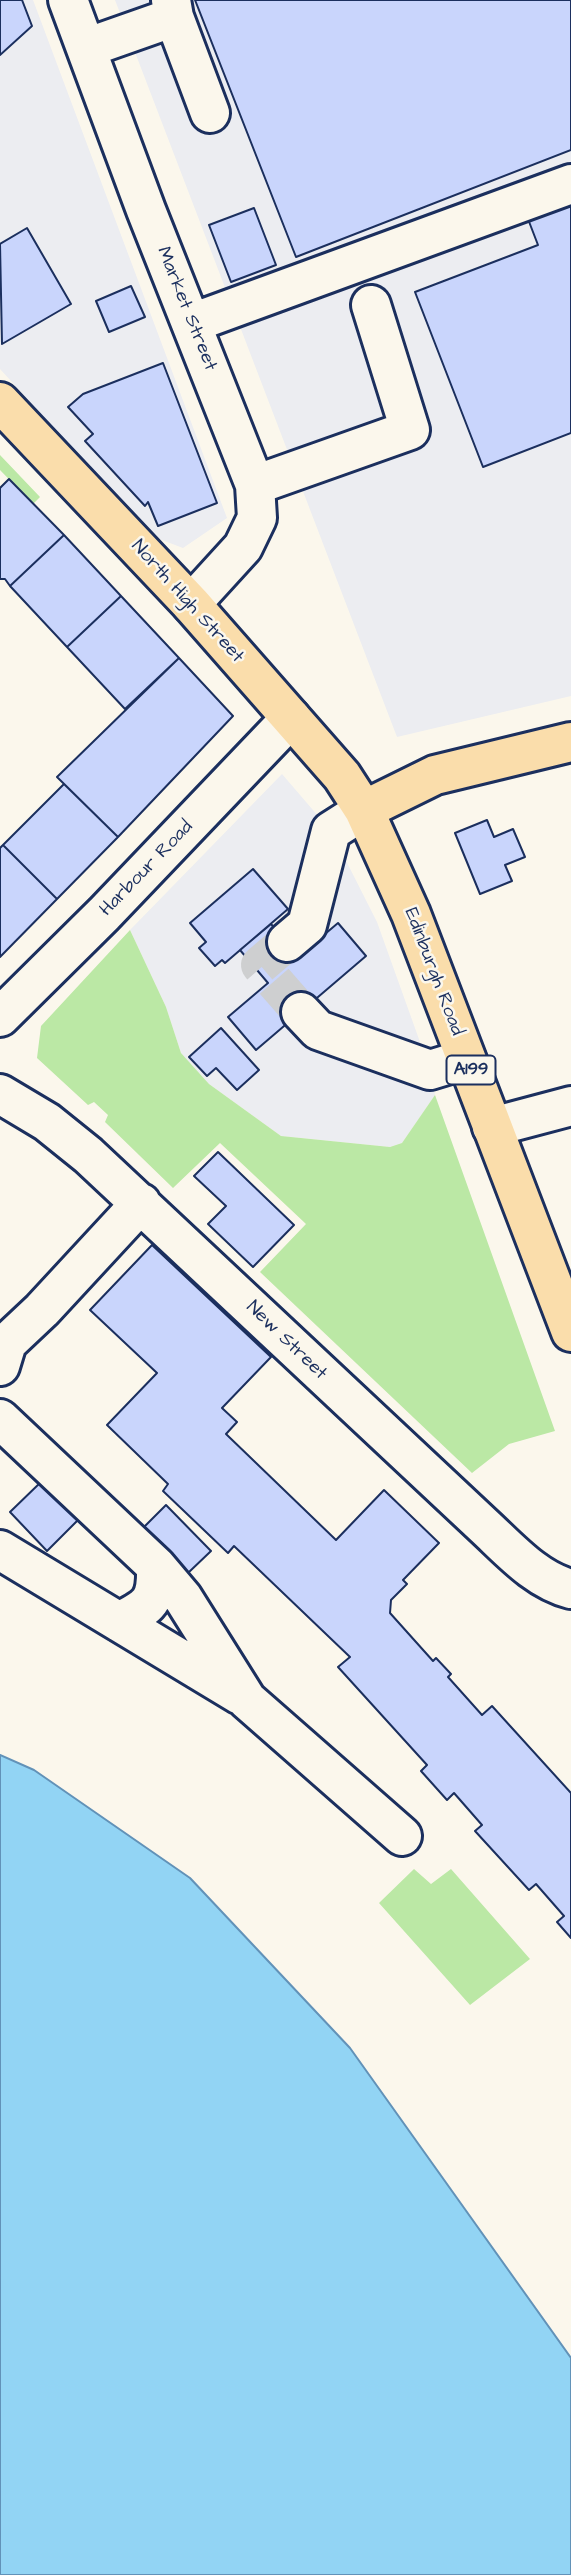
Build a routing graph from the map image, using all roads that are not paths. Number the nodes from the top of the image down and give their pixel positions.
1 (68, 0) edge
2 (172, 8) edge
3 (86, 48) junction
4 (210, 113) dead end
5 (571, 184) edge
6 (370, 305) dead end
7 (192, 323) junction
8 (0, 402) edge
9 (255, 485) junction
10 (191, 604) junction
11 (291, 719) junction
12 (571, 742) edge
13 (364, 810) junction
14 (287, 942) tunnel mouth
15 (301, 1012) tunnel mouth
16 (0, 1017) edge
17 (466, 1059) junction
18 (1, 1097) edge
19 (571, 1106) edge
20 (492, 1127) junction
21 (141, 1203) junction
22 (571, 1332) edge
23 (0, 1366) edge
24 (0, 1419) edge
25 (0, 1550) edge
26 (156, 1566) junction
27 (571, 1589) edge
28 (119, 1622) junction
29 (247, 1700) junction
30 (402, 1836) dead end

1 - 3 street, Market Street
2 - 3 street
2 - 4 street
3 - 7 street, Market Street
5 - 7 street
6 - 9 street
7 - 9 street, Market Street
8 - 10 main road, North High Street / A199
9 - 10 street, Market Street
10 - 11 main road, North High Street / A199
11 - 13 main road, North High Street / A199
11 - 16 street, Harbour Road
12 - 13 main road
13 - 14 street
13 - 17 main road, Edinburgh Road / A199
15 - 17 street
17 - 20 main road, Edinburgh Road / A199
18 - 21 street, New Street
19 - 20 street
20 - 22 main road, Edinburgh Road / A199
21 - 23 street
21 - 27 street, New Street
24 - 26 street
25 - 28 street
26 - 28 street
26 - 29 street
28 - 29 street
29 - 30 street

